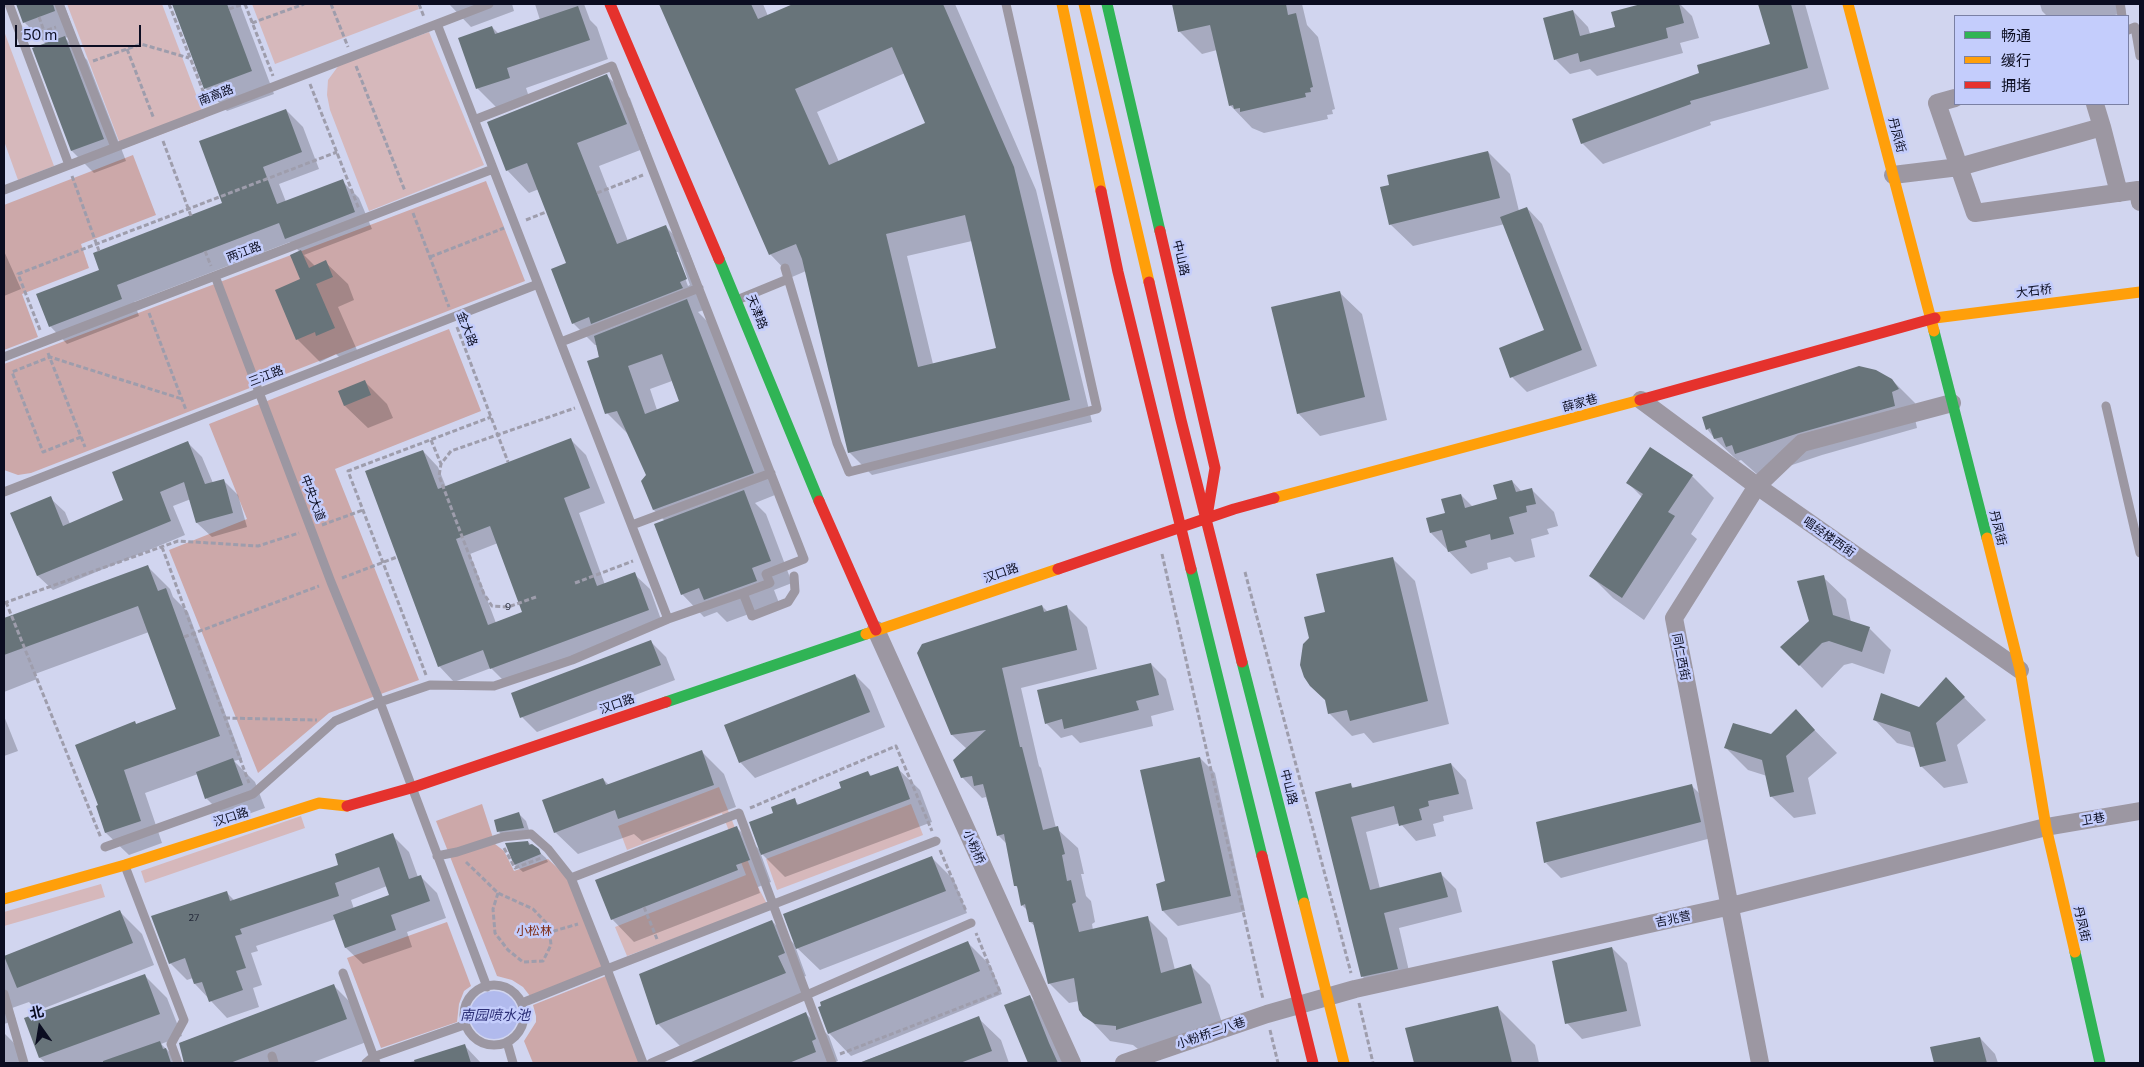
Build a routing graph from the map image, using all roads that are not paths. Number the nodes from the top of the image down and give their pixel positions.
1 (9, 4) edge
2 (59, 4) edge
3 (489, 4) edge
4 (610, 4) edge
5 (1006, 4) edge
6 (1062, 4) edge
7 (1084, 4) edge
8 (1107, 4) edge
9 (1848, 4) edge
10 (437, 24) junction
11 (2129, 30) edge
12 (2140, 56) edge
13 (1954, 98) edge
14 (2095, 105) edge
15 (474, 120) junction
16 (2102, 127) junction
17 (115, 147) junction
18 (69, 165) junction
19 (1959, 167) junction
20 (493, 169) junction
21 (1893, 175) junction
22 (4, 190) edge
23 (2118, 193) junction
24 (2140, 202) edge
25 (784, 268) dead end
26 (214, 276) junction
27 (788, 279) junction
28 (538, 284) junction
29 (699, 288) junction
30 (2140, 292) edge
31 (737, 300) junction
32 (1931, 318) junction
33 (560, 342) junction
34 (4, 357) edge
35 (259, 393) junction
36 (1641, 400) junction
37 (1952, 403) junction
38 (2106, 406) dead end
39 (771, 473) junction
40 (1757, 486) junction
41 (1160, 489) dead end
42 (4, 492) edge
43 (1234, 509) joint
44 (1206, 518) junction
45 (632, 525) junction
46 (1181, 527) junction
47 (2140, 553) edge
48 (794, 576) dead end
49 (743, 593) junction
50 (668, 619) junction
51 (876, 630) junction
52 (2020, 670) junction
53 (380, 702) junction
54 (411, 788) junction
55 (2140, 811) edge
56 (2046, 827) junction
57 (936, 840) road end
58 (105, 847) road end
59 (437, 856) junction
60 (125, 866) junction
61 (571, 878) junction
62 (4, 899) edge
63 (773, 905) junction
64 (1730, 906) junction
65 (971, 923) road end
66 (607, 969) junction
67 (343, 973) dead end
68 (487, 987) junction
69 (4, 994) edge
70 (806, 996) junction
71 (1328, 997) junction
72 (522, 1003) junction
73 (1300, 1005) junction
74 (464, 1025) junction
75 (507, 1042) junction
76 (371, 1061) edge
77 (831, 1061) edge
78 (24, 1063) edge
79 (178, 1063) edge
80 (513, 1063) edge
81 (643, 1063) edge
82 (651, 1063) edge
83 (1072, 1063) edge
84 (1124, 1063) edge
85 (1313, 1063) edge
86 (1344, 1063) edge
87 (1760, 1063) edge
88 (2100, 1063) edge

1 - 18 lane
2 - 17 lane
3 - 10 lane, 南高路
4 - 31 street, 天津路
5 - 27 lane
6 - 46 street
7 - 44 street
8 - 44 lane
9 - 21 street, 丹凤街
10 - 15 lane
10 - 17 lane, 南高路
11 - 12 lane
13 - 19 street
14 - 16 street
15 - 20 lane
15 - 29 lane
16 - 19 street
16 - 23 street
17 - 18 lane, 南高路
18 - 22 lane, 南高路
19 - 21 street
19 - 23 street
20 - 26 lane, 两江路
20 - 28 lane
21 - 32 street, 丹凤街
23 - 24 street
25 - 27 lane
26 - 34 lane, 两江路
26 - 35 lane, 中央大道
27 - 31 lane
28 - 33 lane
28 - 35 lane, 三江路
29 - 33 lane
29 - 39 lane
30 - 32 street, 大石桥
31 - 51 street, 天津路
32 - 36 street, 薛家巷
32 - 37 street, 丹凤街
33 - 45 lane
35 - 42 lane, 三江路
35 - 53 lane, 中央大道
36 - 40 street, 唱经楼西街
36 - 43 street, 薛家巷
37 - 40 street, 同仁西街
37 - 52 street, 丹凤街
38 - 47 lane
39 - 45 lane
39 - 49 lane
40 - 52 street, 唱经楼西街
40 - 64 street, 同仁西街
41 - 46 street
43 - 44 street, 汉口路
44 - 46 street, 汉口路
44 - 71 lane
45 - 50 lane
46 - 51 street, 汉口路
46 - 73 street
48 - 49 lane
49 - 50 lane
50 - 53 lane
51 - 54 street, 汉口路
51 - 83 street, 小粉桥
52 - 56 street, 丹凤街
53 - 54 lane, 中央大道
53 - 58 lane
54 - 59 lane, 中央大道
54 - 60 street, 汉口路
55 - 56 street, 卫巷
56 - 64 street, 吉兆营
56 - 88 street, 丹凤街
57 - 63 lane
59 - 61 lane
59 - 68 lane, 中央大道
60 - 62 street, 汉口路
60 - 79 lane
61 - 63 lane
61 - 66 lane
63 - 66 lane
63 - 70 lane
64 - 71 street, 吉兆营
64 - 87 street, 同仁西街
65 - 70 lane
66 - 72 lane
66 - 81 lane
67 - 76 lane
68 - 72 lane
68 - 74 lane
69 - 78 lane
70 - 77 lane
70 - 82 lane
71 - 73 street, 吉兆营
71 - 86 street
72 - 75 lane
73 - 84 street, 小粉桥二八巷
73 - 85 street
74 - 75 lane
74 - 76 lane
75 - 80 lane

